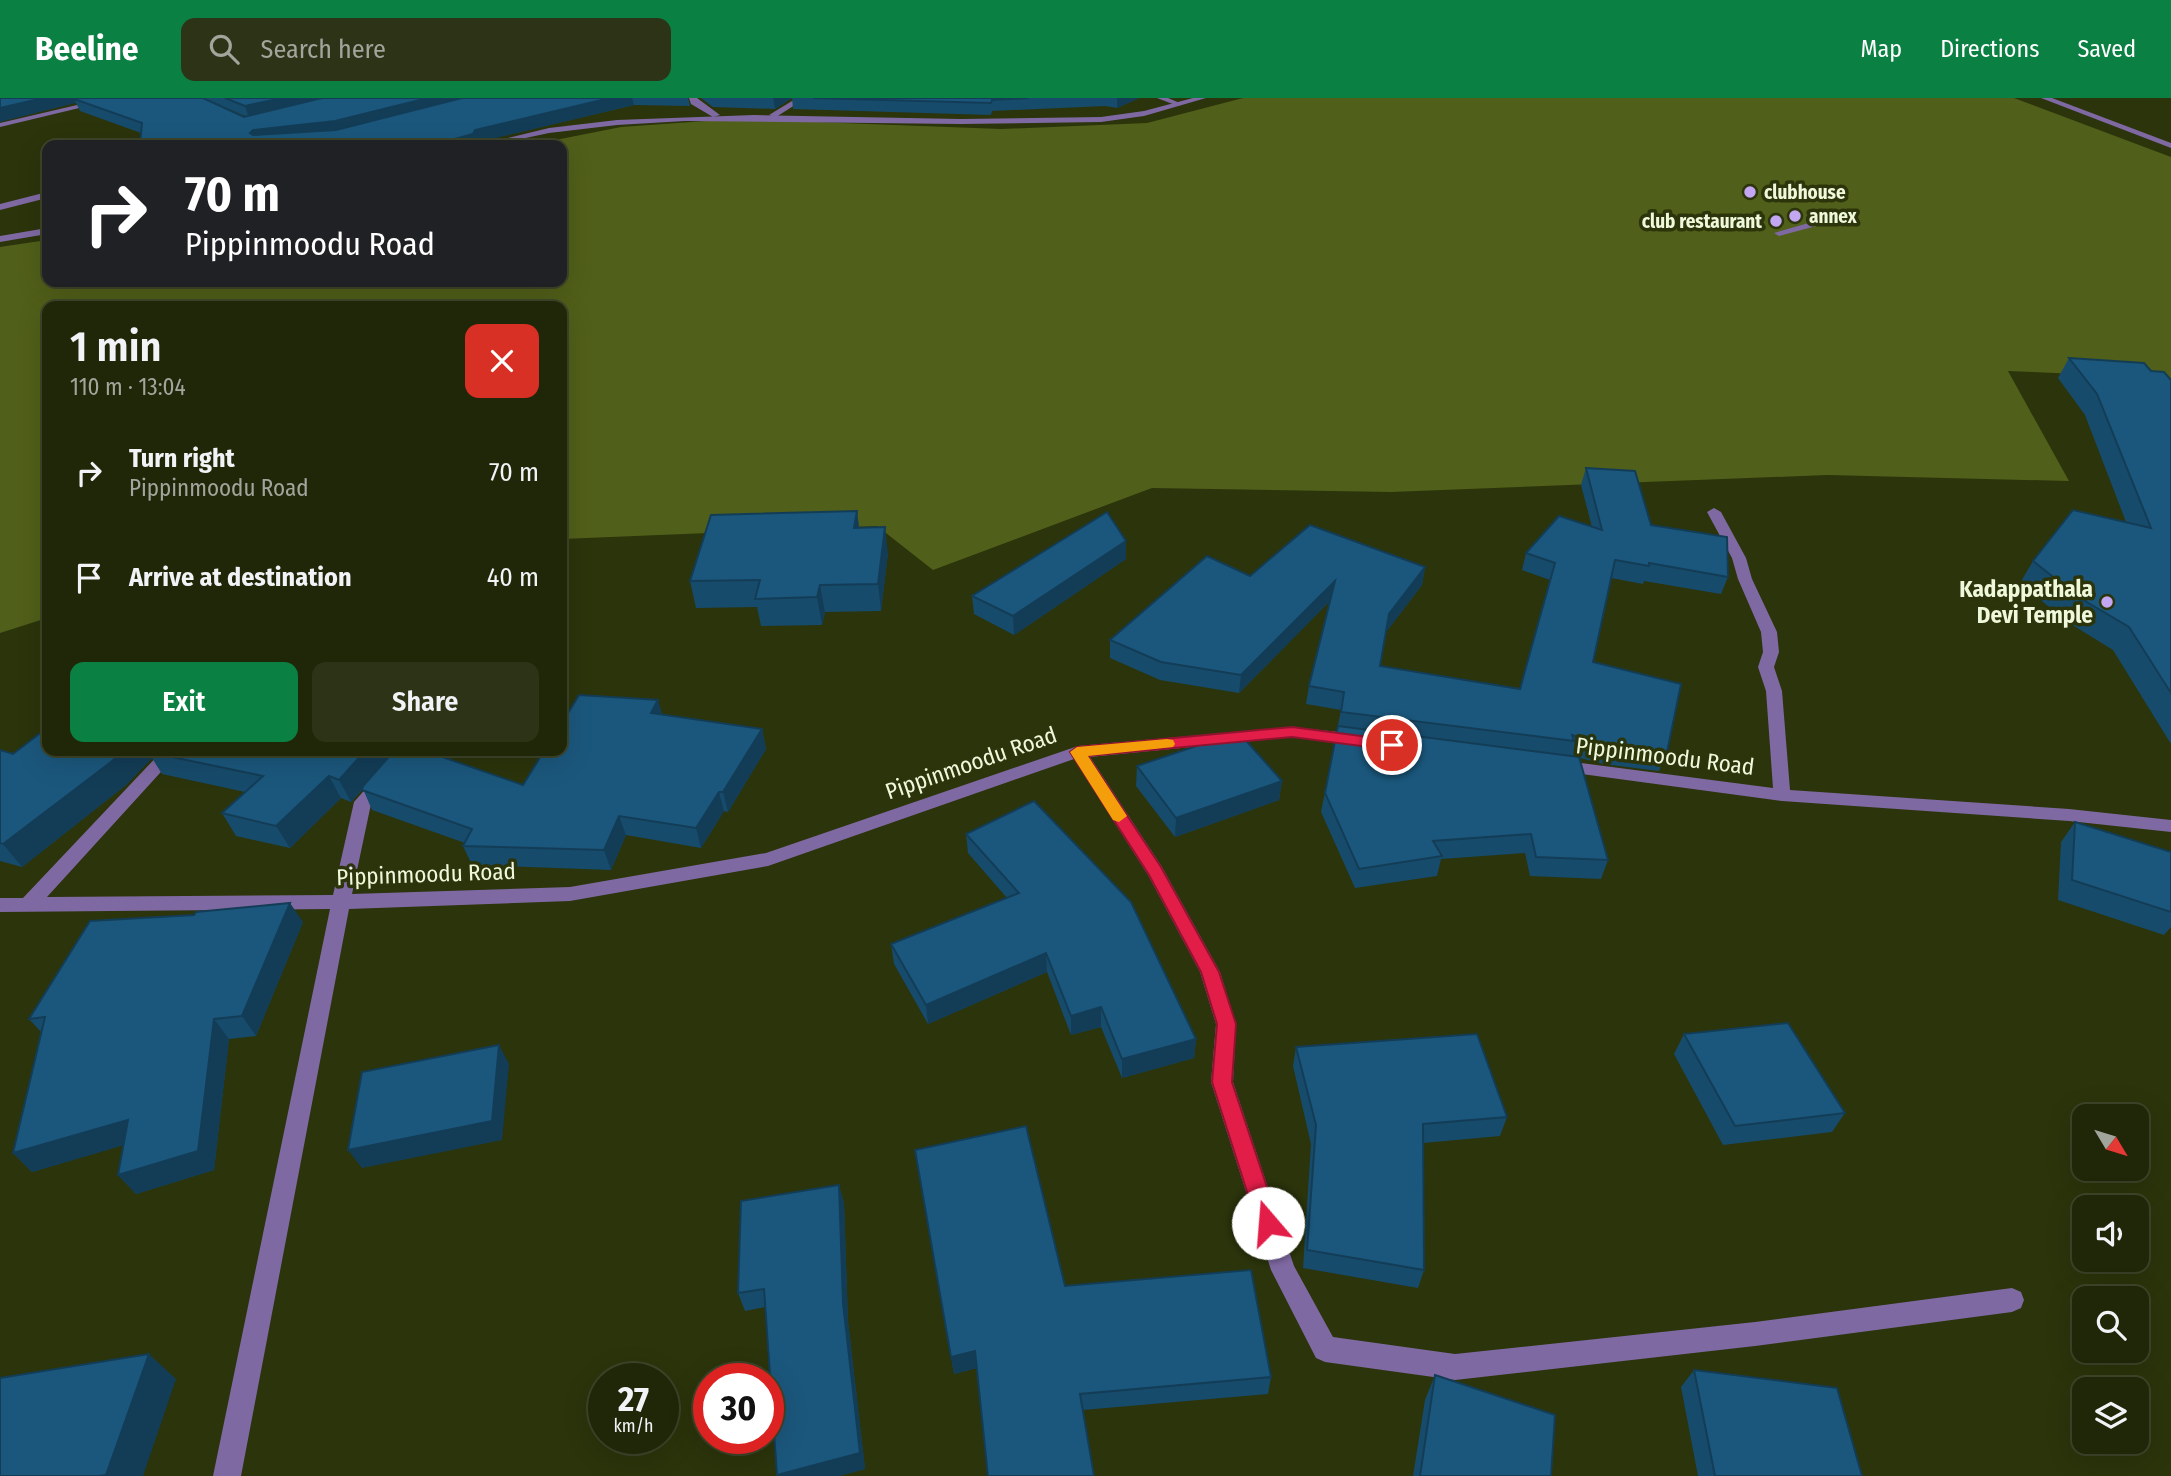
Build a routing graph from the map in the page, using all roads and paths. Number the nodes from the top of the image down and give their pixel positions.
1 (117, 98) edge
2 (693, 98) edge
3 (802, 98) edge
4 (1161, 98) edge
5 (1202, 98) edge
6 (2045, 98) edge
7 (1178, 104) junction
8 (716, 115) junction
9 (774, 115) junction
10 (0, 125) edge
11 (505, 140) edge
12 (2171, 146) edge
13 (42, 196) edge
14 (0, 207) edge
15 (1854, 214) dead end
16 (42, 232) edge
17 (1779, 233) dead end
18 (0, 239) edge
19 (1714, 512) dead end
20 (1380, 743) edge
21 (1077, 752) junction
22 (167, 756) edge
23 (404, 756) edge
24 (1540, 764) edge
25 (1782, 795) junction
26 (2171, 826) edge
27 (341, 902) junction
28 (29, 904) junction
29 (0, 905) edge
30 (2012, 1300) dead end
31 (227, 1476) edge

1 - 10 street
2 - 8 street
3 - 9 street
4 - 7 street
5 - 7 street
6 - 12 street
7 - 9 street
8 - 9 street
8 - 11 street
13 - 14 street
15 - 17 street
16 - 18 street
19 - 25 street
20 - 21 street, Pippinmoodu Road
21 - 27 street, Pippinmoodu Road
21 - 30 street
22 - 28 street
23 - 27 street
24 - 25 street, Pippinmoodu Road
25 - 26 street, Pippinmoodu Road
27 - 28 street, Pippinmoodu Road
27 - 31 street
28 - 29 street, Pippinmoodu Road

